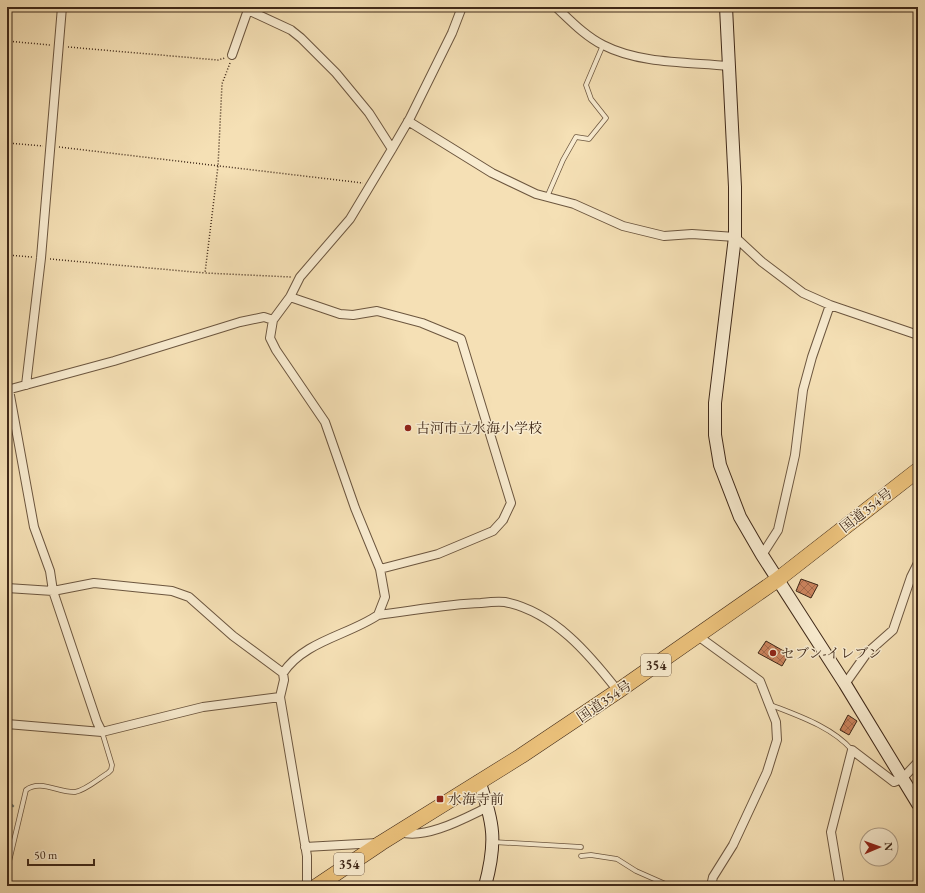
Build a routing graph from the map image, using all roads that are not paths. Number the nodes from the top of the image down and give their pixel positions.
1 (62, 7) edge
2 (462, 7) edge
3 (556, 7) edge
4 (726, 7) edge
5 (248, 9) edge
6 (603, 45) junction
7 (232, 55) road end
8 (729, 66) junction
9 (408, 121) junction
10 (392, 149) junction
11 (547, 197) junction
12 (734, 236) junction
13 (290, 297) junction
14 (830, 305) junction
15 (273, 320) junction
16 (918, 335) edge
17 (26, 385) junction
18 (8, 390) edge
19 (918, 470) edge
20 (762, 555) junction
21 (918, 563) edge
22 (380, 568) junction
23 (777, 580) junction
24 (7, 588) edge
25 (53, 591) junction
26 (378, 615) junction
27 (698, 636) junction
28 (283, 673) junction
29 (845, 684) junction
30 (618, 692) junction
31 (280, 697) junction
32 (771, 705) junction
33 (7, 724) edge
34 (102, 732) junction
35 (852, 750) junction
36 (918, 762) edge
37 (902, 779) junction
38 (479, 781) junction
39 (918, 804) edge
40 (488, 806) junction
41 (399, 831) junction
42 (493, 842) junction
43 (381, 843) junction
44 (305, 847) junction
45 (582, 847) dead end
46 (581, 856) dead end
47 (7, 870) edge
48 (307, 886) edge
49 (317, 886) edge
50 (485, 886) edge
51 (670, 886) edge
52 (711, 886) edge
53 (840, 886) edge

1 - 17 street
2 - 9 street
3 - 6 street
4 - 8 street
5 - 7 street
5 - 10 street
6 - 8 street
6 - 11 lane
8 - 12 street
9 - 10 street
9 - 11 street
10 - 13 street
11 - 12 street
12 - 14 street
12 - 20 street
13 - 15 street
13 - 22 street
14 - 16 street
14 - 20 street
15 - 17 street
15 - 22 street
17 - 18 street
18 - 25 street
19 - 23 highway, 国道354号 / 354
20 - 23 street
21 - 29 street
22 - 26 street
23 - 27 highway, 国道354号 / 354
23 - 29 street
24 - 25 street
25 - 28 street
25 - 34 street
26 - 28 street
26 - 30 street
27 - 30 highway, 国道354号 / 354
27 - 32 street
28 - 31 street
29 - 37 street
30 - 38 highway, 国道354号 / 354
31 - 34 street
31 - 44 street
32 - 35 lane
32 - 52 street
33 - 34 street
34 - 47 lane
35 - 37 street
35 - 53 street
36 - 37 street
37 - 39 street
38 - 40 street
38 - 41 highway, 国道354号 / 354
40 - 41 street
40 - 42 street
41 - 43 highway, 国道354号 / 354
42 - 45 lane
42 - 50 street
43 - 44 street
43 - 49 highway, 国道354号 / 354
44 - 48 street
46 - 51 lane

